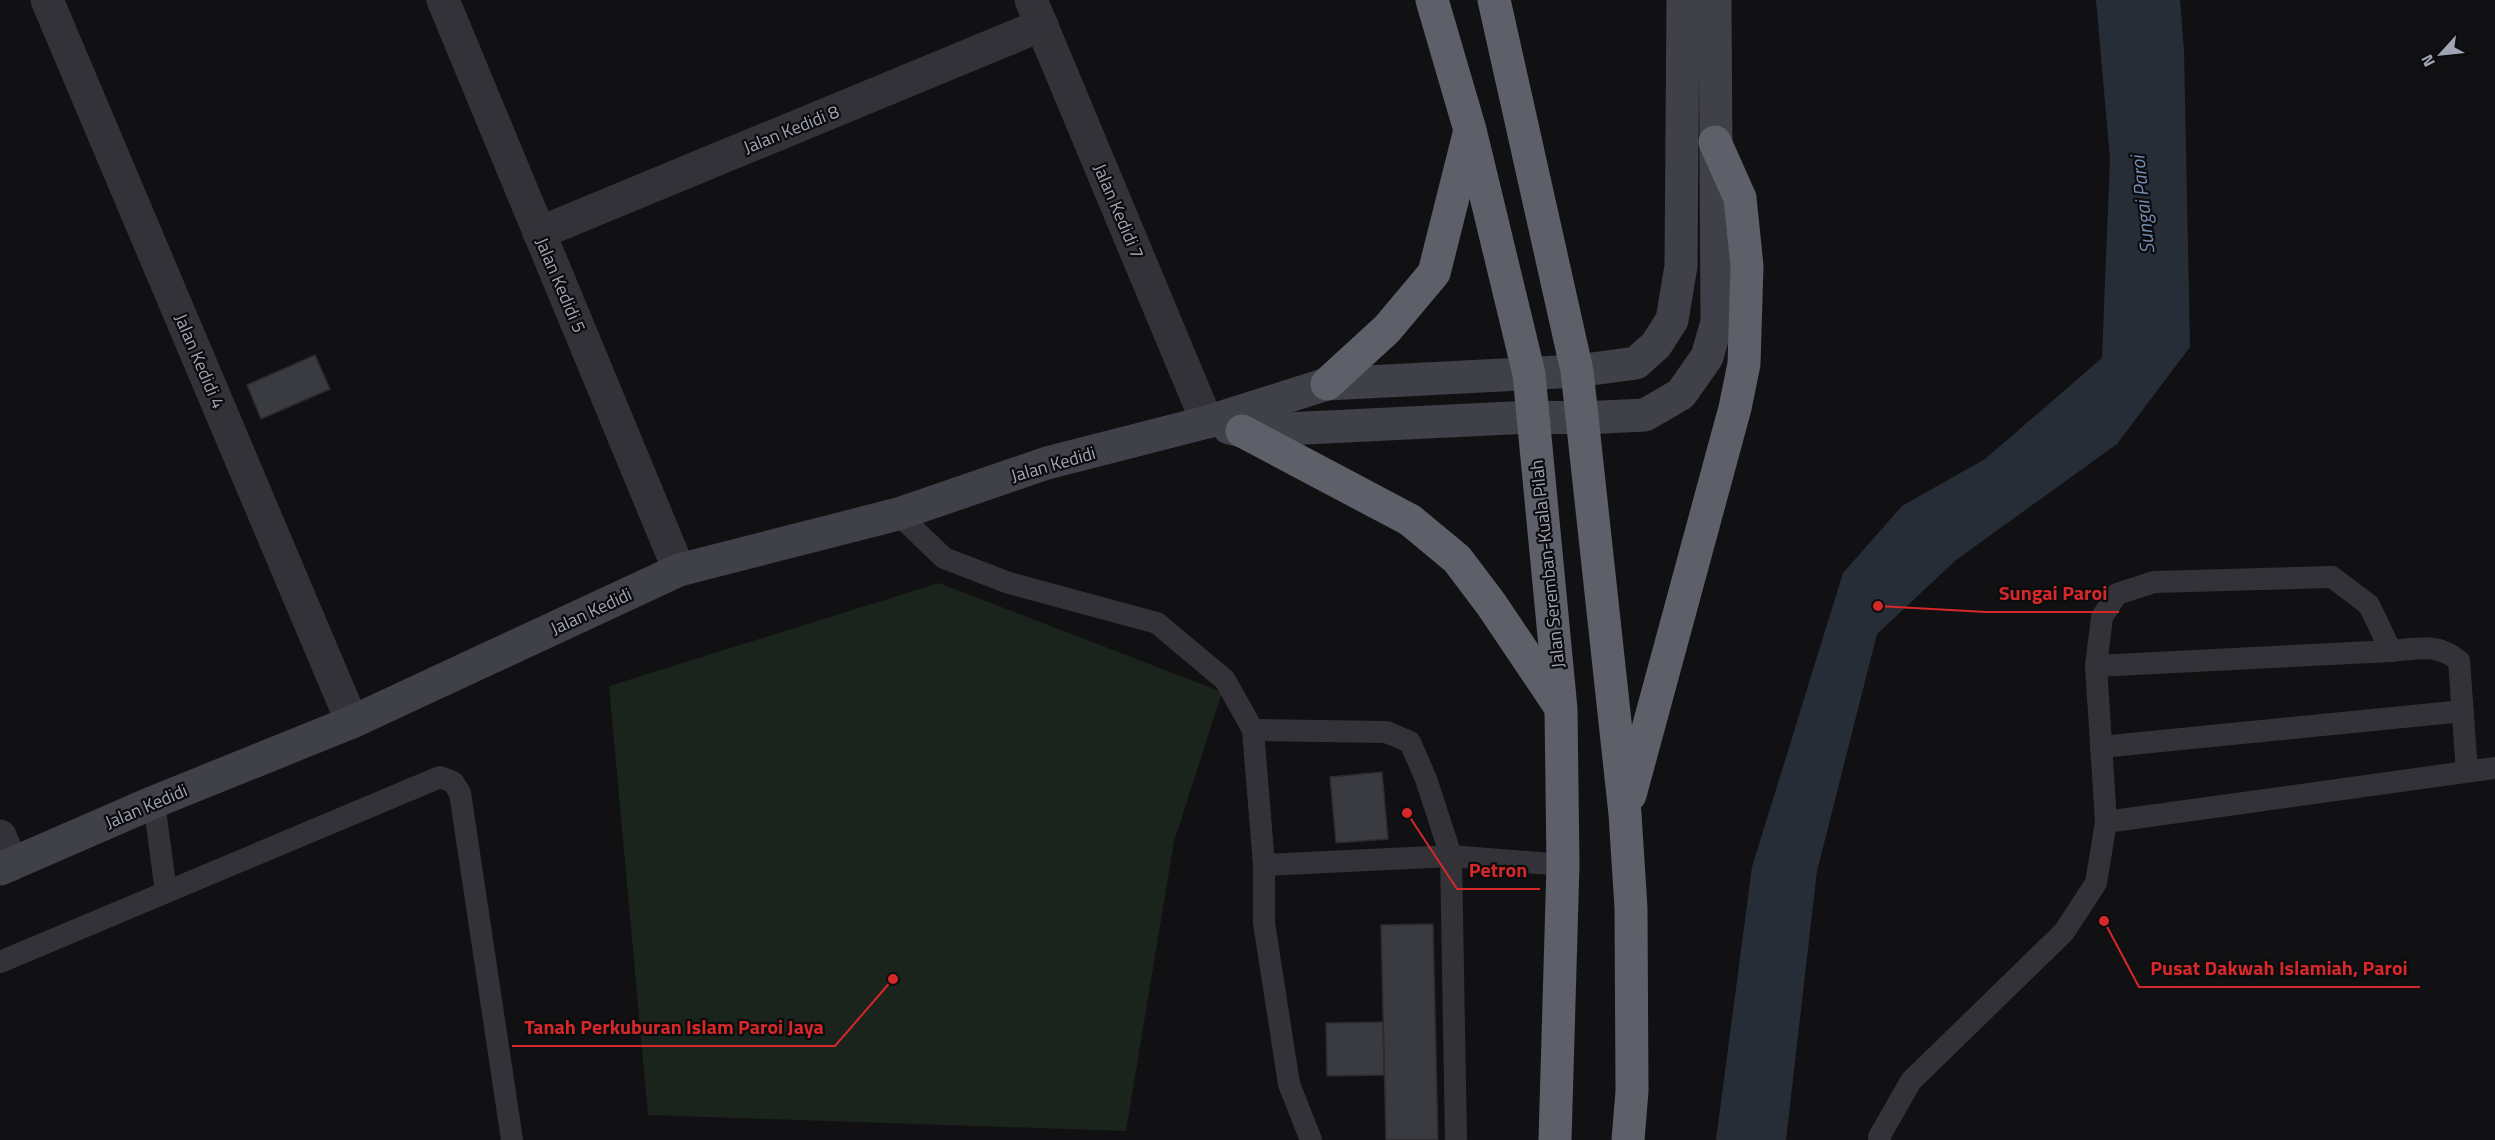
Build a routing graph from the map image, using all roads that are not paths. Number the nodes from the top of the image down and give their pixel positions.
1 (47, 0) edge
2 (443, 0) edge
3 (1432, 0) edge
4 (1494, 0) edge
5 (1683, 0) edge
6 (1715, 0) edge
7 (1037, 13) edge
8 (1470, 130) junction
9 (1715, 142) junction
10 (539, 233) junction
11 (1577, 371) junction
12 (1529, 374) junction
13 (1327, 384) junction
14 (1532, 417) junction
15 (1582, 418) junction
16 (1207, 422) junction
17 (1242, 431) junction
18 (898, 514) junction
19 (679, 570) junction
20 (2391, 651) junction
21 (2096, 666) junction
22 (1561, 709) junction
23 (2463, 711) junction
24 (352, 722) junction
25 (1253, 730) junction
26 (2101, 747) junction
27 (2495, 768) edge
28 (2467, 771) junction
29 (154, 802) junction
30 (1625, 814) junction
31 (2106, 822) junction
32 (4, 856) edge
33 (1451, 856) junction
34 (1264, 865) junction
35 (1563, 865) junction
36 (166, 892) junction
37 (0, 962) edge
38 (512, 1140) edge
39 (1311, 1140) edge
40 (1456, 1140) edge
41 (1555, 1140) edge
42 (1628, 1140) edge
43 (1880, 1140) edge

1 - 24 street, Jalan Kedidi 4
2 - 10 street, Jalan Kedidi 5
3 - 8 highway, Jalan Seremban-Kuala Pilah
4 - 11 highway
5 - 11 street, Jalan Kedidi
6 - 9 street
7 - 10 street, Jalan Kedidi 8
7 - 16 street, Jalan Kedidi 7
8 - 12 highway, Jalan Seremban-Kuala Pilah
8 - 13 highway
9 - 15 street
9 - 30 highway
10 - 19 street, Jalan Kedidi 5
11 - 12 street, Jalan Kedidi
11 - 15 highway
12 - 13 street, Jalan Kedidi
12 - 14 highway, Jalan Seremban-Kuala Pilah
13 - 16 street, Jalan Kedidi
14 - 15 street
14 - 17 street
14 - 22 highway, Jalan Seremban-Kuala Pilah
15 - 30 highway
16 - 17 street
16 - 18 street, Jalan Kedidi
17 - 22 highway
18 - 19 street, Jalan Kedidi
18 - 25 lane
19 - 24 street, Jalan Kedidi
20 - 21 lane
20 - 21 lane
20 - 23 lane
21 - 26 lane
22 - 35 highway, Jalan Seremban-Kuala Pilah
23 - 26 lane
23 - 28 lane
24 - 29 street, Jalan Kedidi
25 - 33 lane
25 - 34 lane
26 - 31 lane
27 - 28 lane
28 - 31 lane
29 - 32 street, Jalan Kedidi
29 - 36 lane
30 - 42 highway
31 - 43 lane
33 - 34 lane
33 - 35 lane
33 - 40 lane
34 - 39 lane
35 - 41 highway, Jalan Seremban-Kuala Pilah
36 - 37 lane
36 - 38 lane

